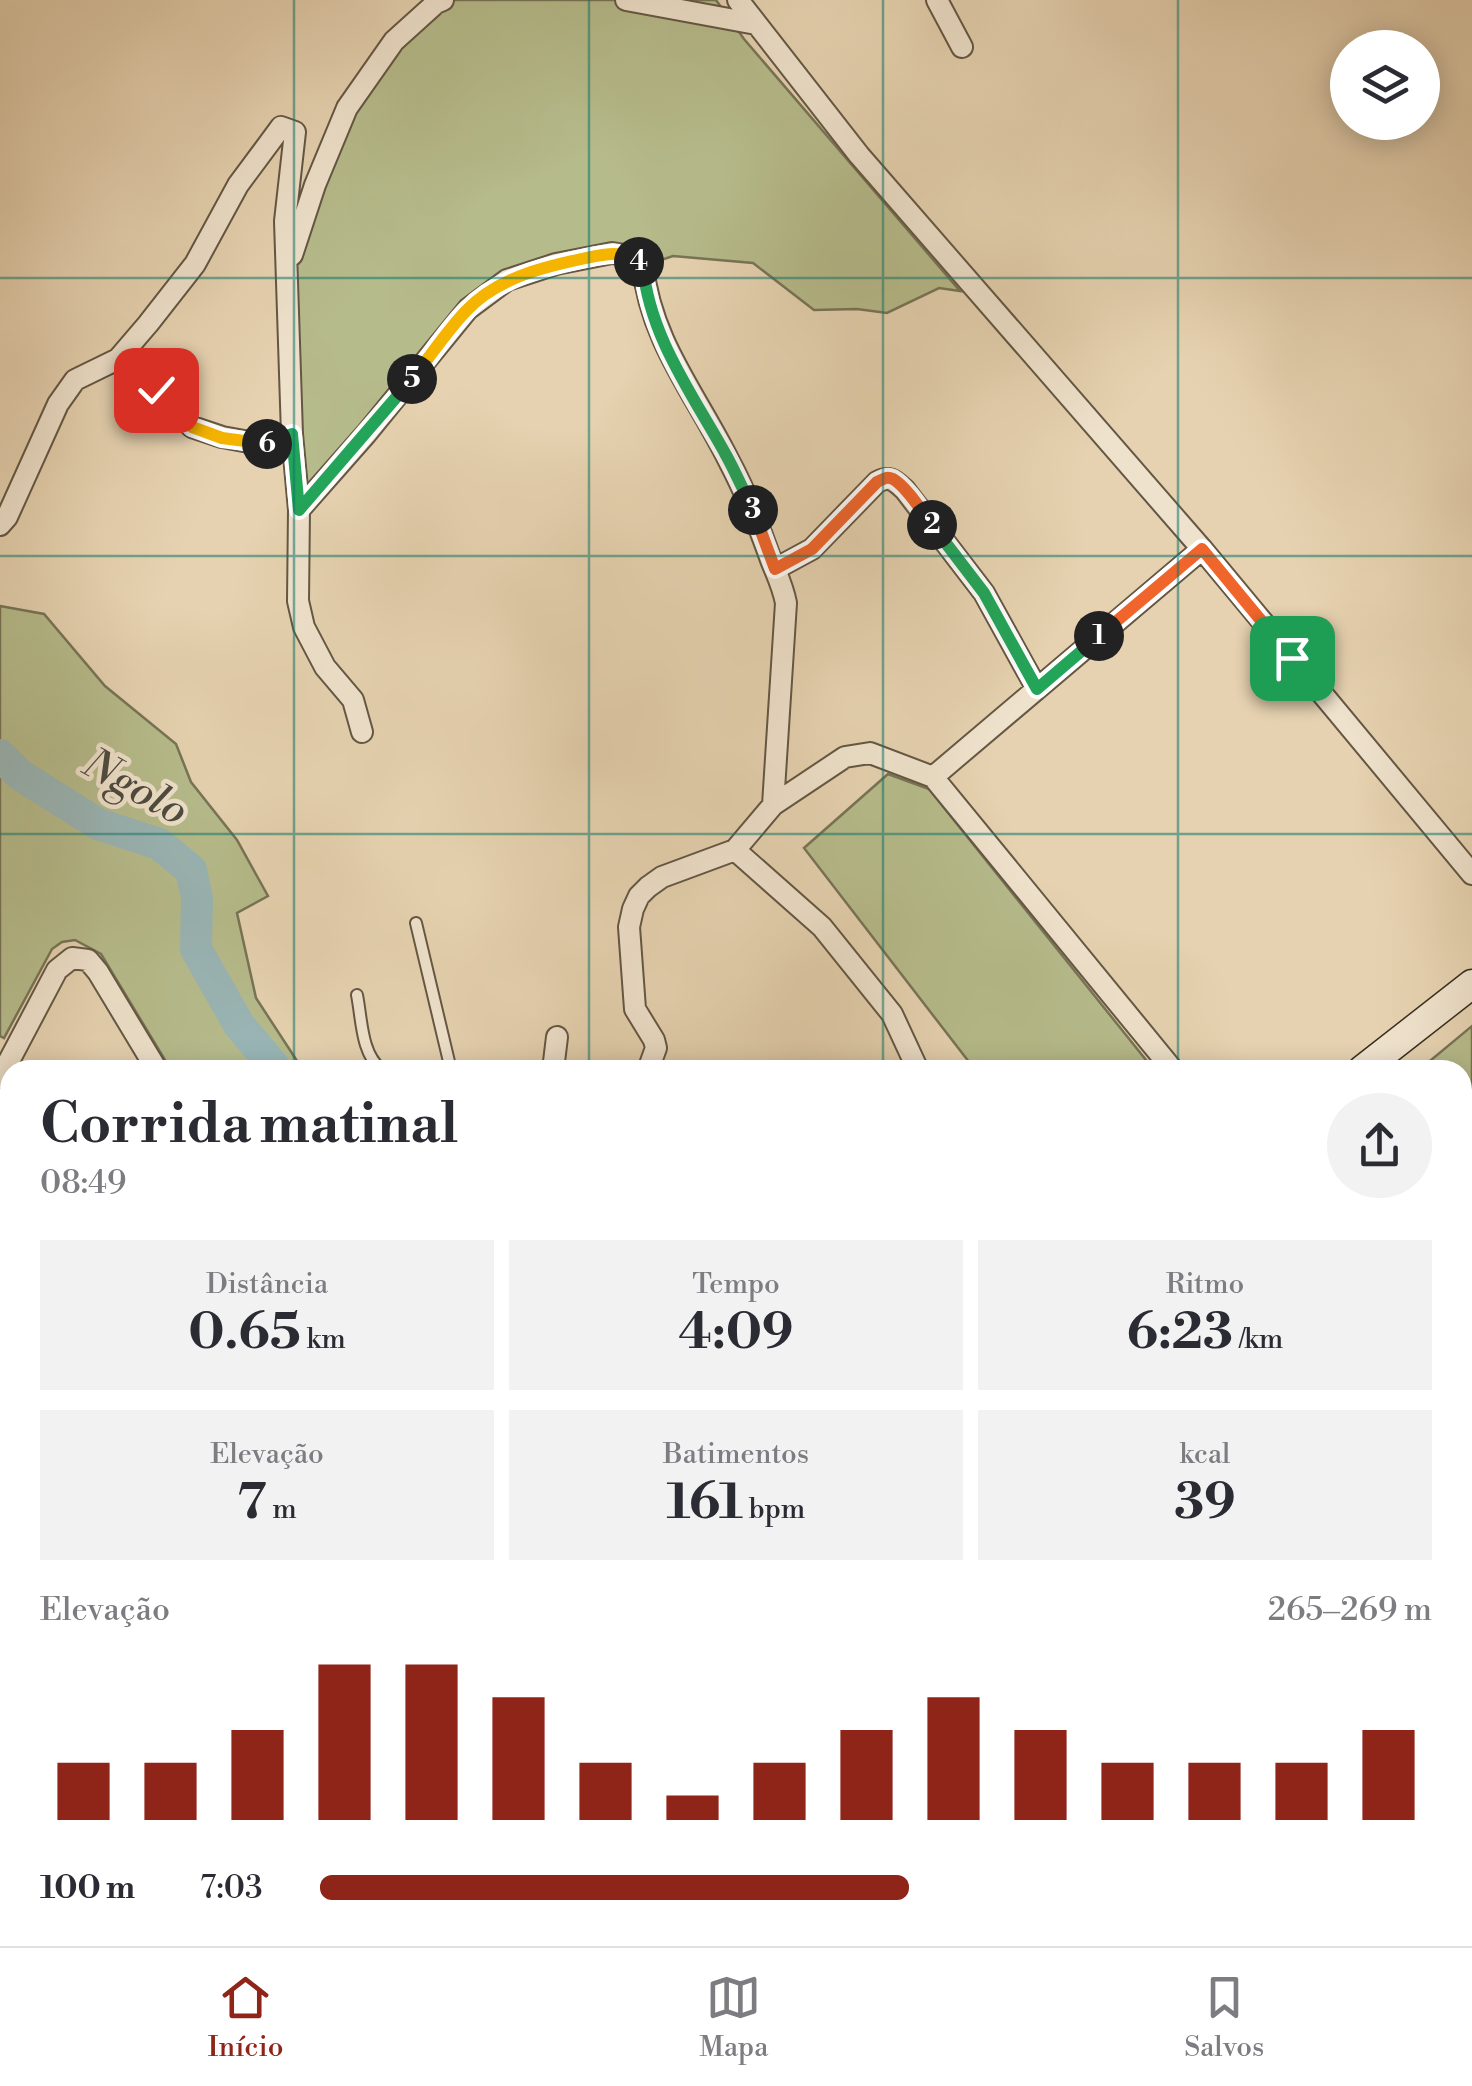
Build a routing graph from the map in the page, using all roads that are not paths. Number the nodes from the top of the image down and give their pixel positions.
1 (442, 0) edge
2 (626, 0) edge
3 (738, 0) edge
4 (937, 0) edge
5 (756, 24) junction
6 (962, 47) dead end
7 (286, 273) junction
8 (118, 359) junction
9 (292, 434) junction
10 (299, 510) junction
11 (0, 526) edge
12 (1202, 549) junction
13 (775, 569) junction
14 (1037, 689) junction
15 (362, 732) dead end
16 (933, 777) junction
17 (773, 805) junction
18 (735, 850) junction
19 (1472, 874) edge
20 (416, 923) dead end
21 (1472, 984) edge
22 (357, 995) dead end
23 (557, 1037) dead end
24 (10, 1060) edge
25 (151, 1060) edge
26 (372, 1060) edge
27 (450, 1060) edge
28 (554, 1060) edge
29 (652, 1060) edge
30 (913, 1060) edge
31 (1165, 1060) edge
32 (1375, 1060) edge

1 - 7 street
2 - 5 street
3 - 5 street
4 - 6 street
5 - 12 street
7 - 8 street
7 - 9 street
8 - 9 street
8 - 11 street
9 - 10 street
10 - 13 street
10 - 15 street
12 - 14 street
12 - 19 street
13 - 14 street
13 - 17 street
14 - 16 street
16 - 17 street
16 - 31 street
17 - 18 street
18 - 29 street
18 - 30 street
20 - 27 lane
21 - 32 main road
22 - 26 lane
23 - 28 street
24 - 25 street

